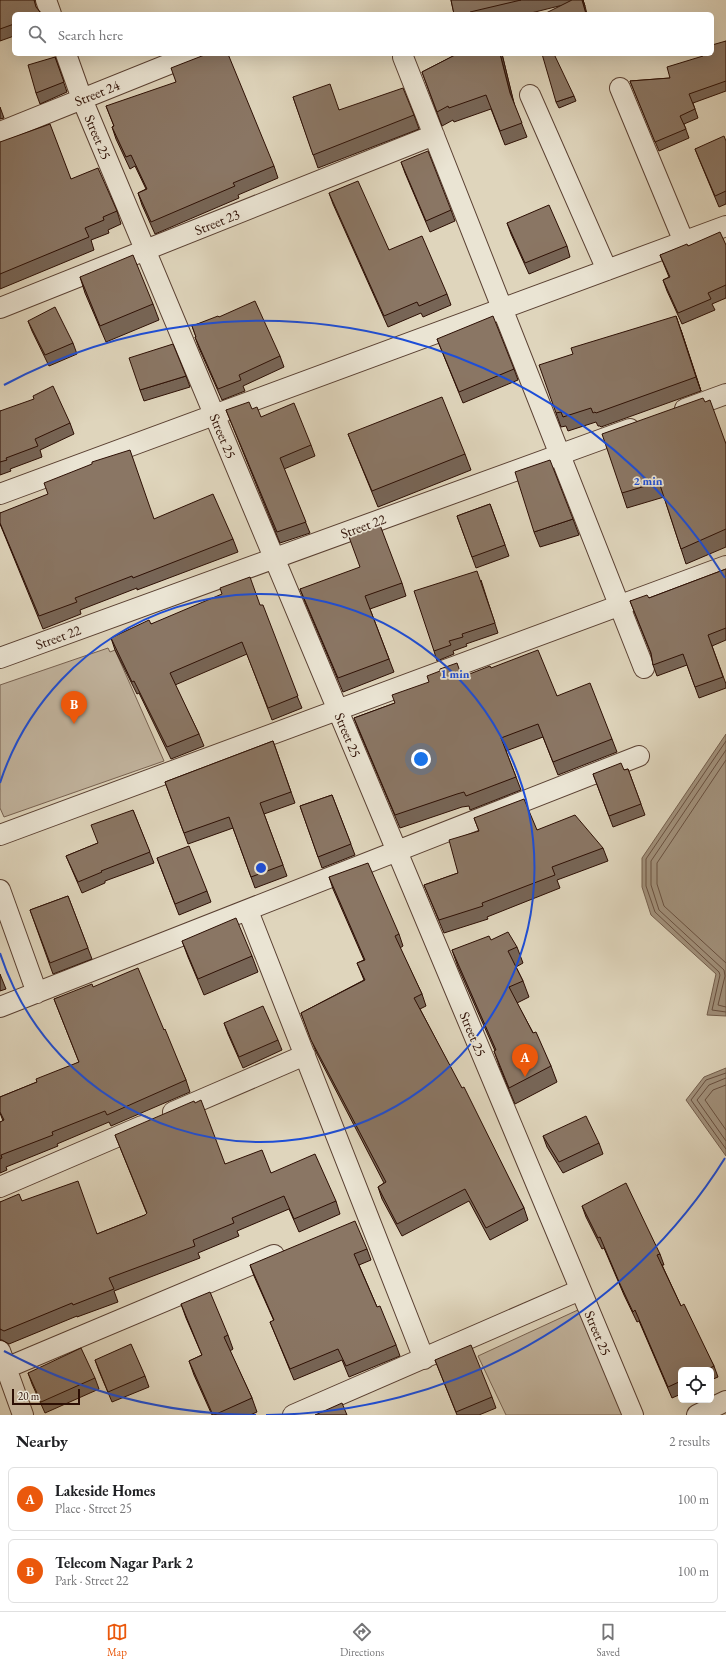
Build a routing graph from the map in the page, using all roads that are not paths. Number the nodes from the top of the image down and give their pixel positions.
1 (46, 0) edge
2 (50, 12) edge
3 (67, 56) edge
4 (189, 56) edge
5 (403, 57) dead end
6 (620, 88) dead end
7 (530, 95) dead end
8 (82, 99) junction
9 (0, 132) edge
10 (434, 134) junction
11 (726, 226) edge
12 (684, 242) junction
13 (146, 251) junction
14 (607, 270) junction
15 (0, 308) edge
16 (502, 308) junction
17 (726, 394) edge
18 (214, 415) junction
19 (668, 415) edge
20 (646, 423) edge
21 (560, 455) junction
22 (0, 494) edge
23 (274, 558) junction
24 (726, 566) edge
25 (619, 605) junction
26 (0, 658) edge
27 (644, 668) dead end
28 (337, 709) junction
29 (639, 756) dead end
30 (0, 835) edge
31 (397, 852) junction
32 (0, 890) edge
33 (248, 911) junction
34 (37, 993) junction
35 (0, 1008) edge
36 (305, 1055) junction
37 (0, 1187) edge
38 (288, 1249) edge
39 (580, 1290) junction
40 (424, 1358) junction
41 (3, 1360) edge
42 (726, 1401) edge
43 (23, 1415) edge
44 (293, 1415) edge
45 (633, 1415) edge
46 (697, 1415) edge

1 - 2 street
3 - 8 street, Street 25
4 - 8 street, Street 24
5 - 10 street
6 - 12 street
7 - 14 street
8 - 9 street, Street 24
8 - 13 street, Street 25
10 - 13 street, Street 23
10 - 16 street
11 - 12 street
12 - 14 street
13 - 15 street, Street 23
13 - 18 street, Street 25
14 - 16 street
16 - 18 street
16 - 21 street
17 - 19 street
18 - 22 street
18 - 23 street, Street 25
20 - 21 street, Street 22
21 - 23 street, Street 22
21 - 25 street
23 - 26 street, Street 22
23 - 28 street, Street 25
24 - 25 street
25 - 27 street
25 - 28 street
28 - 30 street
28 - 31 street, Street 25
29 - 31 street
31 - 33 street
31 - 39 street, Street 25
32 - 34 street
33 - 34 street
33 - 36 street
34 - 35 street
36 - 37 street
36 - 40 street
38 - 41 street
39 - 40 street
39 - 45 street, Street 25
40 - 44 street
41 - 43 street
42 - 46 street

